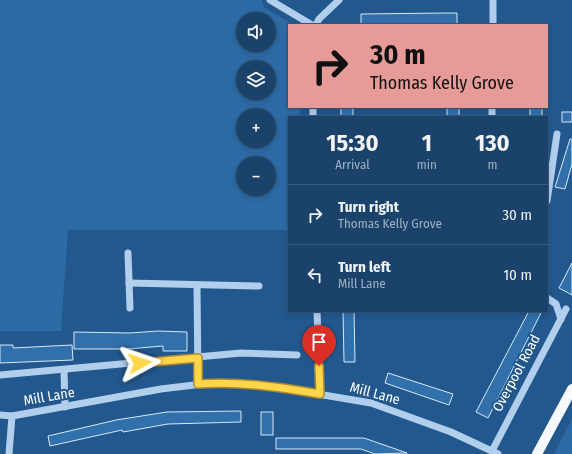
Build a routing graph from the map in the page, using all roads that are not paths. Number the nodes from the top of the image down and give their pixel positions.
1 (270, 0) edge
2 (339, 0) edge
3 (493, 0) edge
4 (310, 24) edge
5 (316, 24) edge
6 (493, 24) edge
7 (557, 134) dead end
8 (548, 194) edge
9 (128, 253) dead end
10 (129, 283) junction
11 (198, 285) junction
12 (259, 286) dead end
13 (548, 299) edge
14 (130, 308) dead end
15 (566, 309) dead end
16 (317, 312) edge
17 (561, 319) junction
18 (297, 355) dead end
19 (198, 358) junction
20 (64, 370) junction
21 (0, 375) edge
22 (198, 384) junction
23 (572, 389) edge
24 (320, 394) junction
25 (65, 406) junction
26 (0, 415) edge
27 (12, 416) junction
28 (495, 452) edge
29 (8, 454) edge
30 (537, 454) edge

1 - 4 street
2 - 5 street
3 - 6 street
7 - 8 street
9 - 10 street
10 - 11 street
10 - 14 street
11 - 12 street
11 - 19 street
13 - 17 street
15 - 17 street, Overpool Road
16 - 24 street
17 - 28 street, Overpool Road
18 - 19 street
19 - 20 street
19 - 22 street
20 - 21 street
20 - 25 street
22 - 24 street, Mill Lane
22 - 25 street, Mill Lane
23 - 30 main road
24 - 28 street, Mill Lane
25 - 27 street, Mill Lane
26 - 27 street, Mill Lane
27 - 29 street

